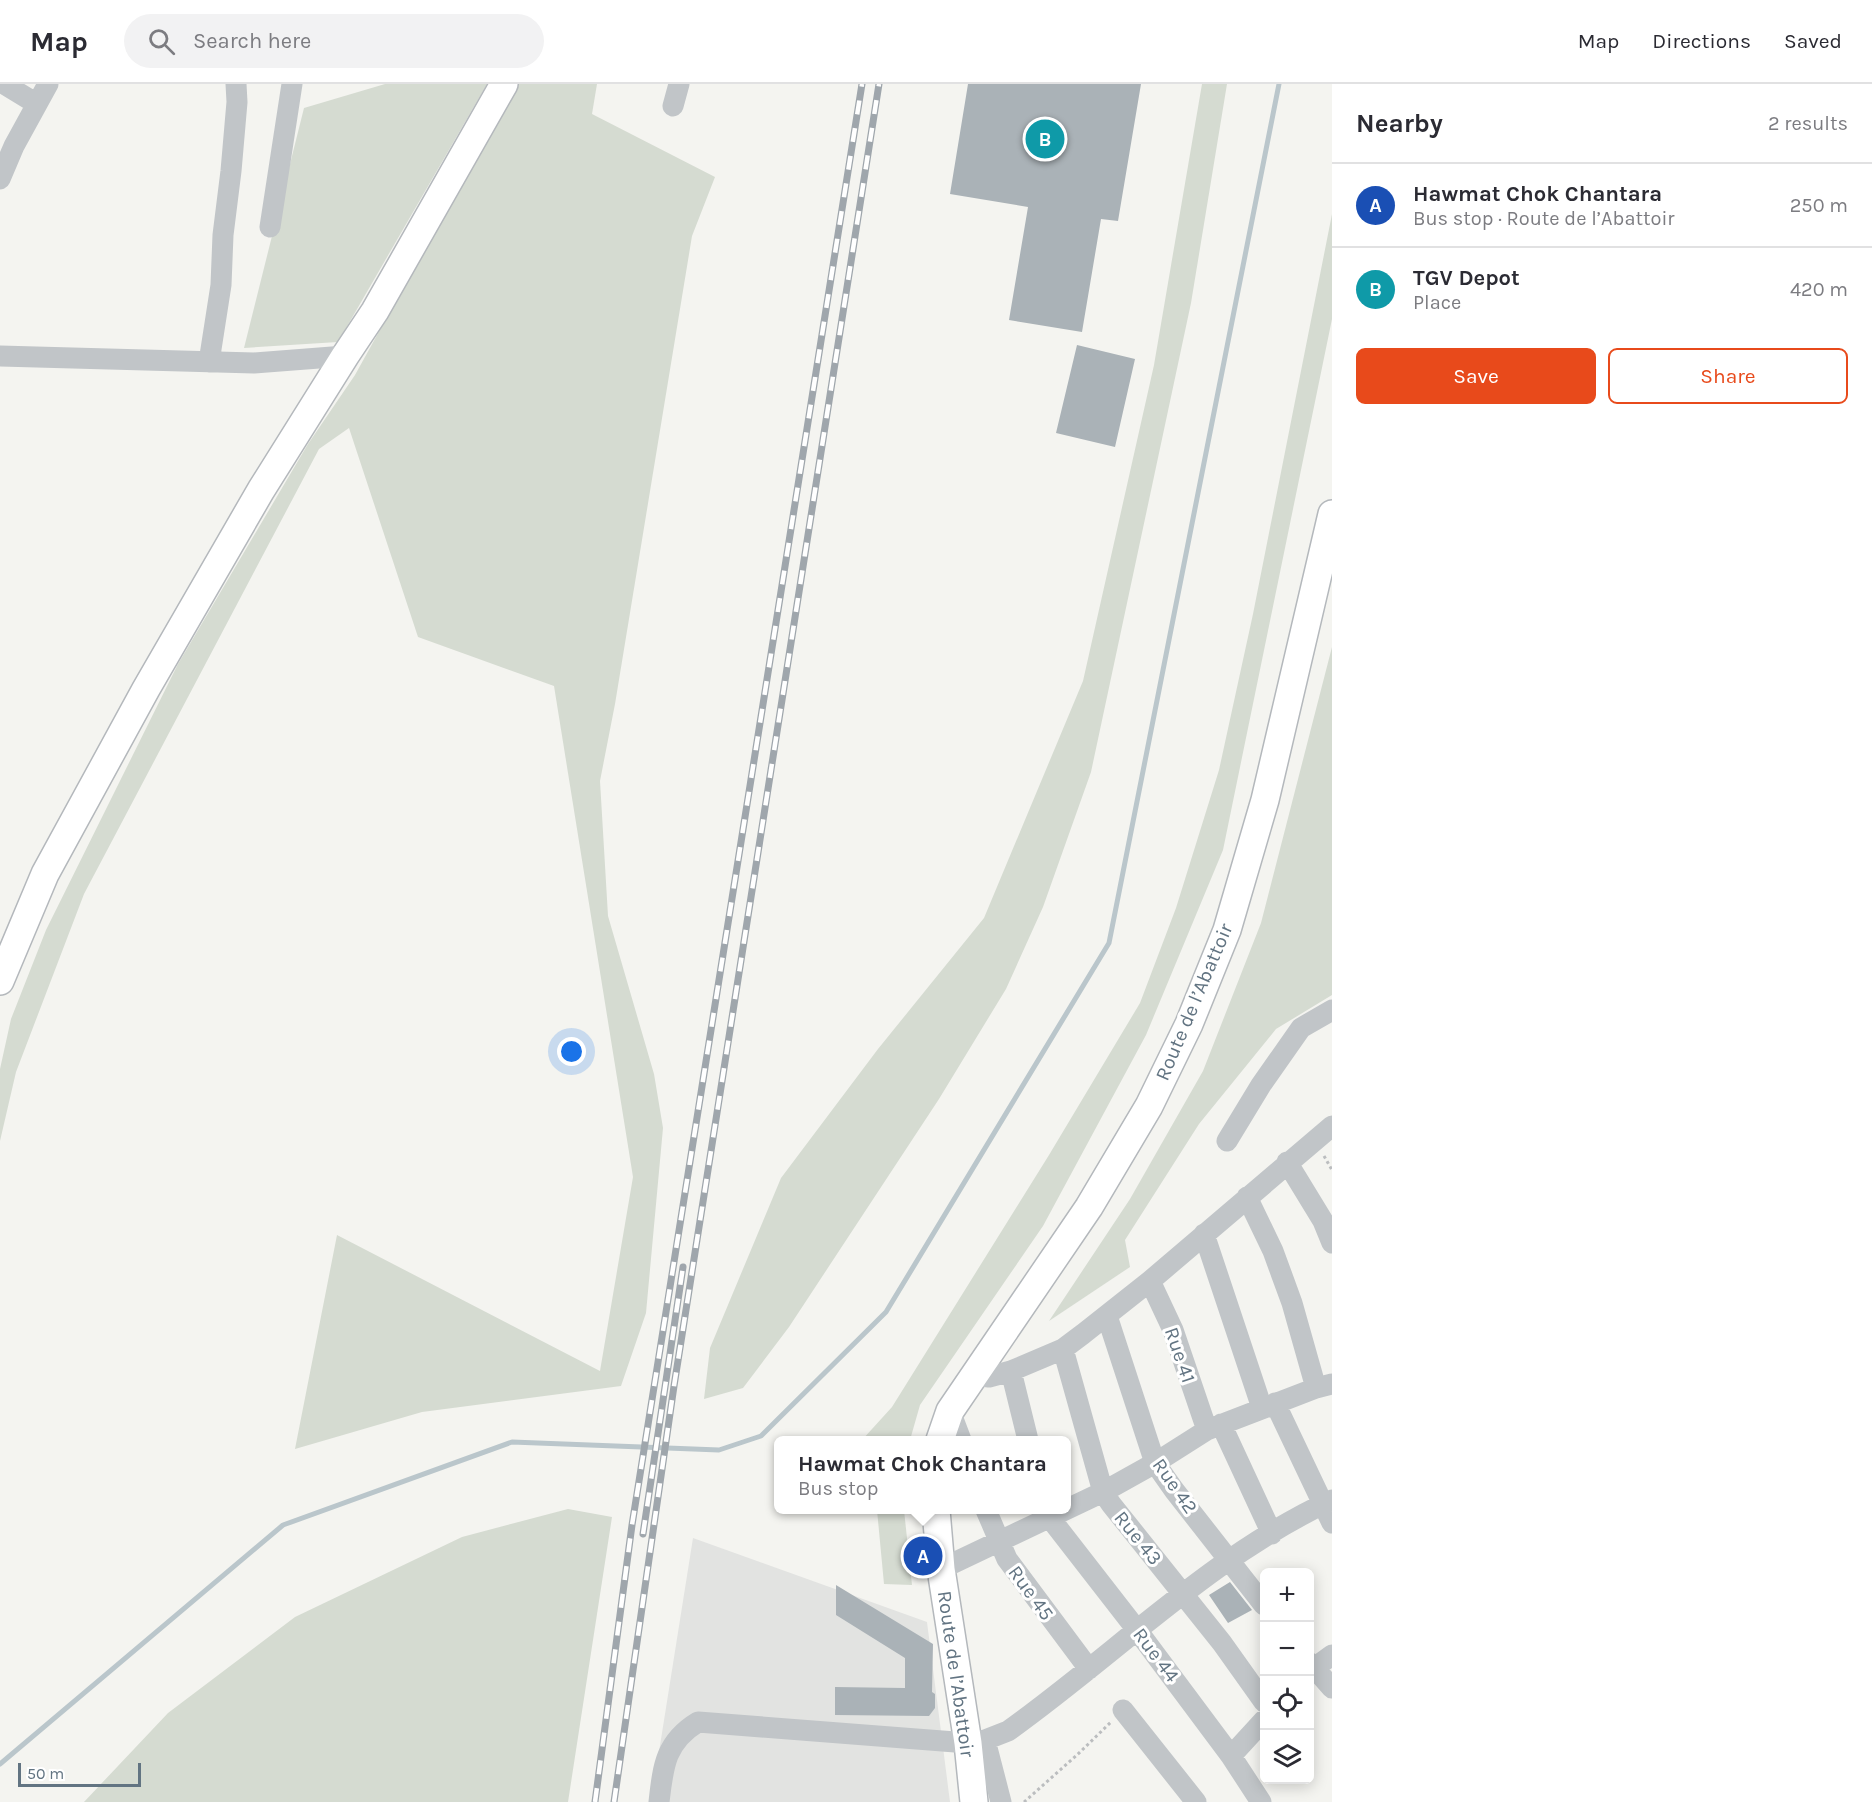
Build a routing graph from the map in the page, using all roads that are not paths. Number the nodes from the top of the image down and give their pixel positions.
1 (4, 84) edge
2 (48, 84) edge
3 (236, 84) edge
4 (292, 84) edge
5 (504, 84) edge
6 (679, 84) edge
7 (37, 104) junction
8 (673, 106) dead end
9 (0, 179) edge
10 (270, 227) dead end
11 (0, 356) edge
12 (345, 356) junction
13 (209, 362) junction
14 (1332, 514) edge
15 (0, 981) edge
16 (1332, 1010) edge
17 (1332, 1126) edge
18 (1227, 1141) dead end
19 (1287, 1162) junction
20 (1247, 1197) junction
21 (1204, 1234) junction
22 (1332, 1243) edge
23 (1150, 1281) junction
24 (1107, 1316) junction
25 (1062, 1348) junction
26 (1011, 1371) junction
27 (974, 1375) junction
28 (1324, 1386) edge
29 (1269, 1406) junction
30 (950, 1410) junction
31 (1214, 1427) junction
32 (941, 1436) edge
33 (960, 1436) edge
34 (1027, 1436) edge
35 (1155, 1463) junction
36 (1104, 1492) junction
37 (1327, 1502) edge
38 (1071, 1505) edge
39 (936, 1514) edge
40 (988, 1514) edge
41 (1049, 1514) edge
42 (1332, 1523) edge
43 (1272, 1534) junction
44 (998, 1541) junction
45 (1231, 1560) junction
46 (941, 1569) junction
47 (1184, 1595) junction
48 (1260, 1600) edge
49 (1137, 1630) junction
50 (1332, 1655) edge
51 (1314, 1665) edge
52 (1089, 1669) junction
53 (1314, 1670) edge
54 (1332, 1688) edge
55 (1260, 1696) edge
56 (1123, 1710) road end
57 (1260, 1724) edge
58 (976, 1742) junction
59 (1231, 1756) junction
60 (659, 1802) edge
61 (974, 1802) edge
62 (1000, 1802) edge
63 (1196, 1802) edge
64 (1261, 1802) edge

1 - 7 street
2 - 7 street
3 - 13 street
4 - 10 street
5 - 12 main road
6 - 8 street
7 - 9 street
11 - 13 street
12 - 13 street
12 - 15 main road
14 - 27 main road, Route de l’Abattoir
16 - 18 street
17 - 19 street
19 - 20 street
19 - 22 street
20 - 21 street
20 - 28 street
21 - 23 street
21 - 29 street
23 - 24 street
23 - 31 street, Rue 41
24 - 25 street
24 - 35 street, Rue 42
25 - 26 street
25 - 36 street, Rue 43
26 - 27 street
26 - 34 street
27 - 30 main road, Route de l’Abattoir
28 - 29 street
29 - 31 street
29 - 37 street
30 - 32 main road, Route de l’Abattoir
30 - 33 street
31 - 35 street
31 - 43 street, Rue 41
35 - 36 street
35 - 45 street, Rue 42
36 - 38 street
36 - 47 street, Rue 43
37 - 42 street
37 - 43 street
39 - 46 main road, Route de l’Abattoir
40 - 44 street, Rue 45
41 - 44 street
41 - 49 street, Rue 44
43 - 45 street
44 - 46 street
44 - 52 street, Rue 45
45 - 47 street
45 - 48 street, Rue 42
46 - 58 main road, Route de l’Abattoir
47 - 49 street
47 - 55 street, Rue 43
49 - 52 street
49 - 59 street, Rue 44
50 - 51 street
52 - 58 street
53 - 54 street
56 - 63 street
57 - 59 street
58 - 60 street
58 - 61 main road, Route de l’Abattoir
58 - 62 street
59 - 64 street, Rue 44

